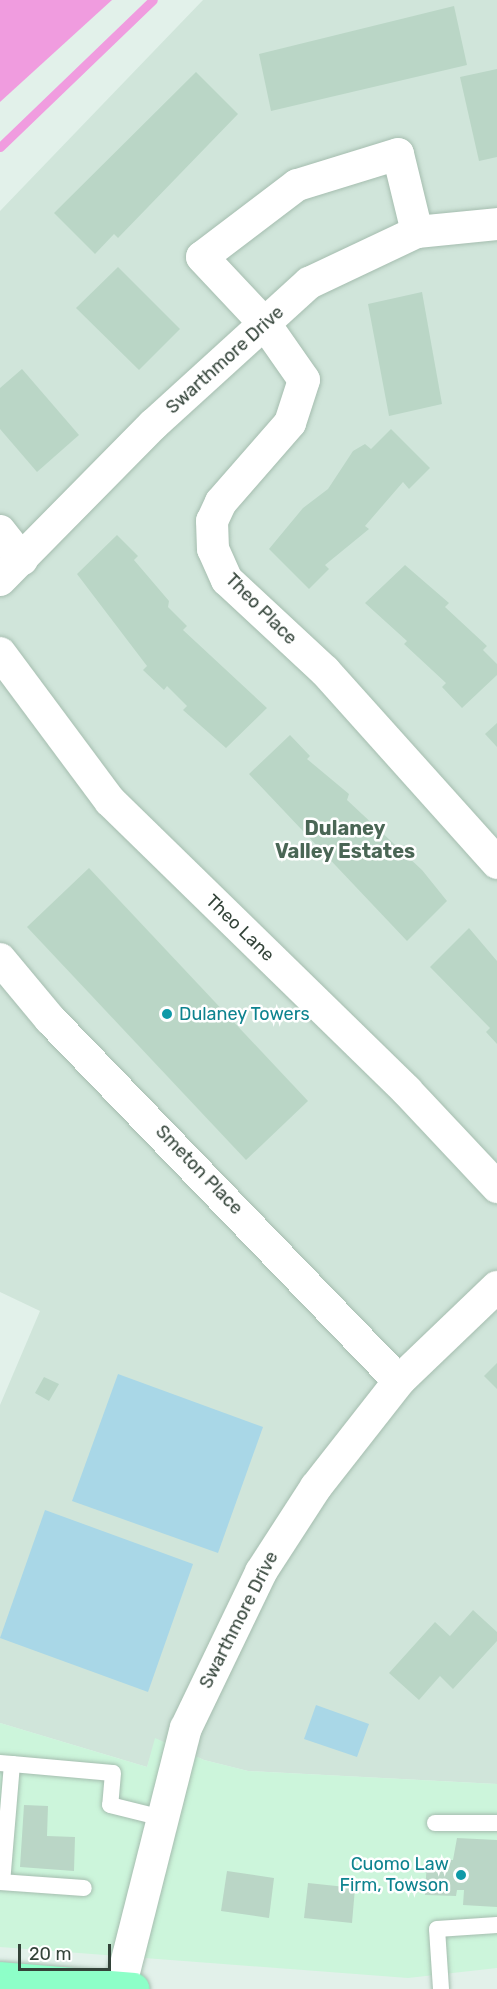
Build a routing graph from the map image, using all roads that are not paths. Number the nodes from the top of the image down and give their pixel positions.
1 (497, 224) edge
2 (417, 232) junction
3 (265, 324) junction
4 (0, 531) edge
5 (11, 570) edge
6 (0, 653) edge
7 (497, 863) edge
8 (0, 959) edge
9 (497, 1187) edge
10 (497, 1287) edge
11 (399, 1381) junction
12 (6, 1763) edge
13 (162, 1818) junction
14 (435, 1823) dead end
15 (497, 1823) edge
16 (1, 1882) edge
17 (84, 1888) dead end
18 (497, 1925) edge
19 (0, 1978) edge
20 (126, 1988) edge
21 (441, 1989) edge

1 - 2 street, Swarthmore Drive
2 - 3 street, Swarthmore Drive
2 - 3 street, Theo Place
3 - 5 street, Swarthmore Drive
3 - 7 street, Theo Place
4 - 5 street
6 - 9 street, Theo Lane
8 - 11 street, Smeton Place
10 - 11 street, Swarthmore Drive
11 - 13 street, Swarthmore Drive
12 - 13 lane
12 - 16 lane
13 - 20 street, Swarthmore Drive
14 - 15 lane
16 - 17 lane
18 - 21 lane
19 - 20 main road

